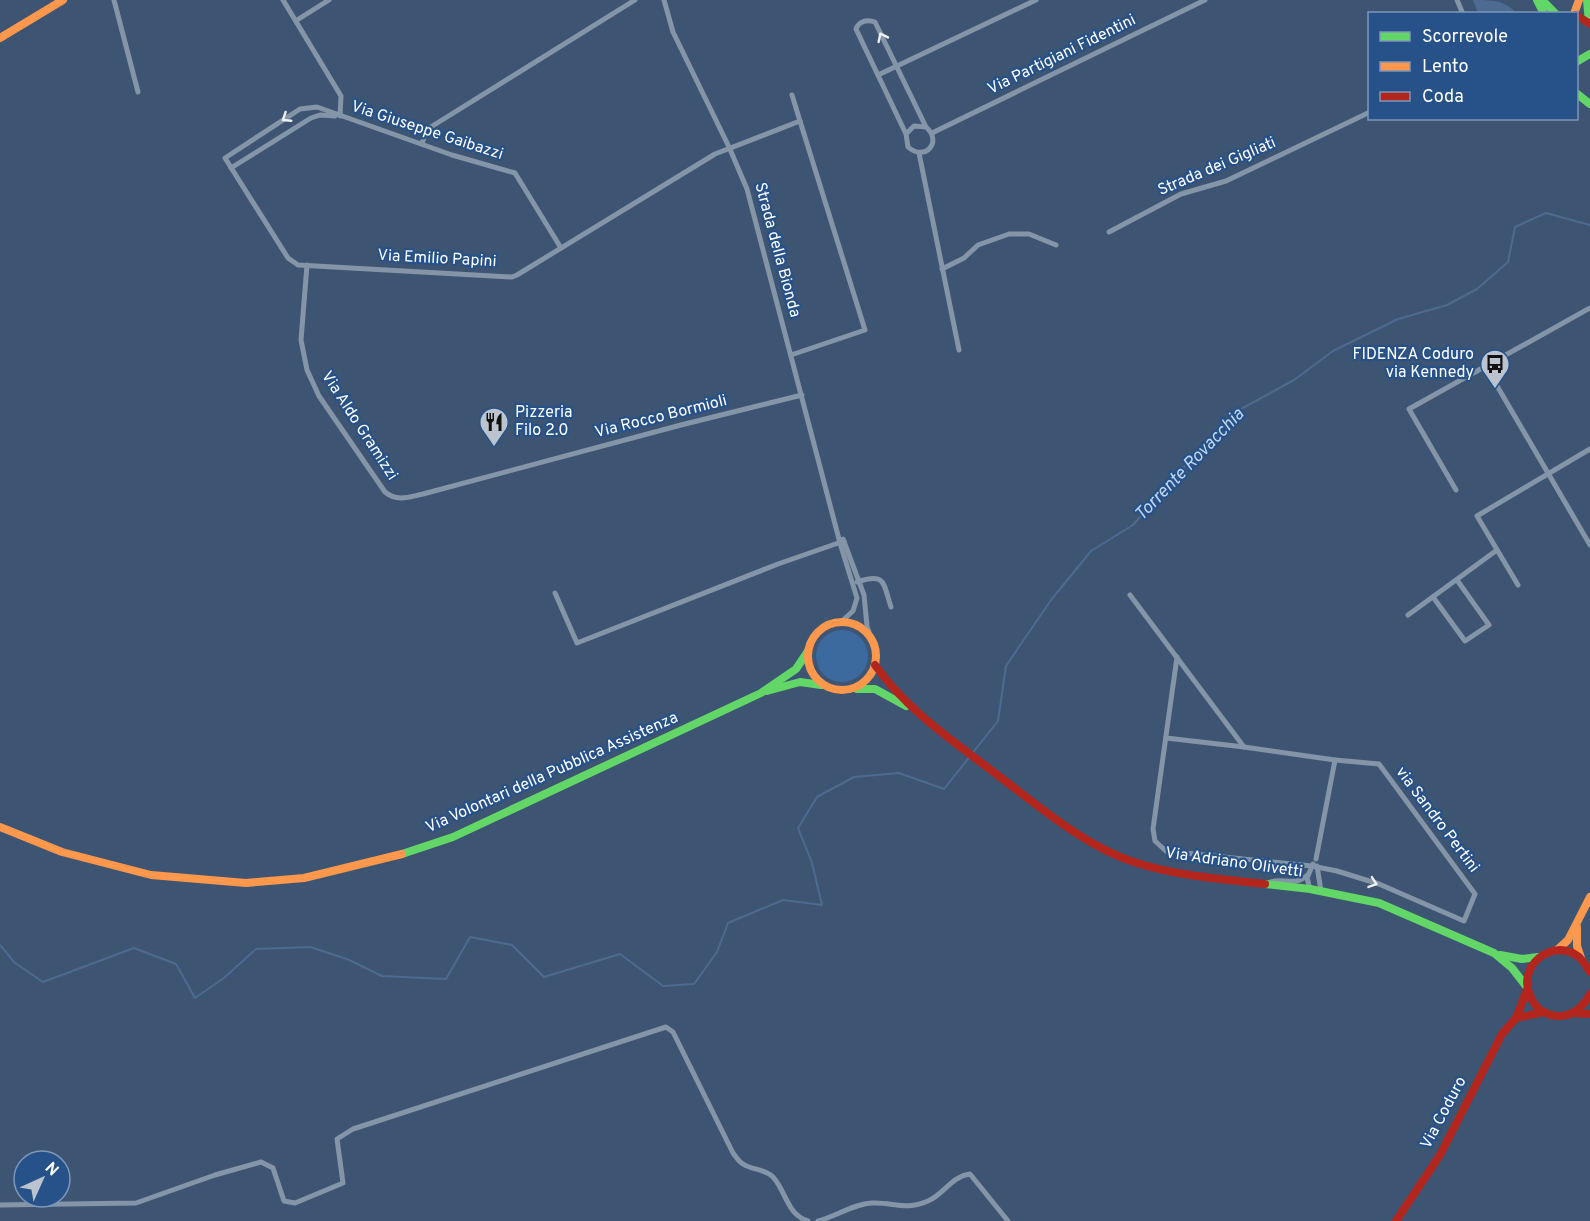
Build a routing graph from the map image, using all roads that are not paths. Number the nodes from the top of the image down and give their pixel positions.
1 (63, 0) edge
2 (114, 0) edge
3 (284, 0) edge
4 (329, 0) edge
5 (634, 0) edge
6 (664, 0) edge
7 (1036, 0) edge
8 (1205, 0) edge
9 (1542, 0) edge
10 (1587, 0) edge
11 (1191, 3) edge
12 (1554, 12) edge
13 (297, 20) junction
14 (1590, 24) edge
15 (0, 38) edge
16 (1590, 54) edge
17 (1578, 63) edge
18 (896, 67) junction
19 (878, 75) junction
20 (138, 92) dead end
21 (792, 95) dead end
22 (1578, 95) edge
23 (1590, 104) edge
24 (1368, 113) edge
25 (340, 116) junction
26 (800, 121) junction
27 (926, 127) junction
28 (932, 133) junction
29 (906, 134) junction
30 (422, 144) junction
31 (729, 147) junction
32 (919, 153) junction
33 (231, 168) junction
34 (1109, 232) dead end
35 (1056, 245) dead end
36 (561, 248) junction
37 (308, 265) junction
38 (942, 269) junction
39 (1590, 308) edge
40 (959, 350) dead end
41 (791, 355) junction
42 (1486, 367) junction
43 (802, 395) junction
44 (1590, 449) edge
45 (1548, 473) junction
46 (1455, 490) dead end
47 (423, 494) joint
48 (842, 542) junction
49 (1590, 545) edge
50 (1497, 550) junction
51 (1456, 580) junction
52 (856, 583) junction
53 (1518, 585) dead end
54 (555, 593) dead end
55 (1130, 595) dead end
56 (1433, 597) junction
57 (891, 607) dead end
58 (1408, 615) dead end
59 (841, 622) junction
60 (871, 638) junction
61 (808, 651) junction
62 (1177, 657) junction
63 (875, 665) junction
64 (826, 686) junction
65 (852, 689) junction
66 (761, 693) junction
67 (916, 712) junction
68 (1166, 738) junction
69 (1244, 747) junction
70 (1335, 760) junction
71 (0, 827) edge
72 (1315, 866) junction
73 (1308, 875) junction
74 (1265, 884) junction
75 (1310, 889) junction
76 (1321, 891) junction
77 (1590, 897) edge
78 (1578, 920) junction
79 (1557, 950) junction
80 (1494, 953) junction
81 (1539, 957) junction
82 (1582, 959) junction
83 (1590, 972) edge
84 (1526, 988) junction
85 (1590, 994) edge
86 (1544, 1012) junction
87 (1573, 1013) junction
88 (1590, 1014) edge
89 (1516, 1018) junction
90 (0, 1205) edge
91 (808, 1221) edge
92 (818, 1221) edge
93 (1008, 1221) edge
94 (1396, 1221) edge

1 - 15 street
2 - 20 street
3 - 13 street, Via Giuseppe Gaibazzi
4 - 13 street
5 - 30 street
6 - 31 street, Strada della Bionda
7 - 18 street
8 - 11 street, Via Partigiani Fidentini
9 - 12 street
10 - 14 street
11 - 28 street, Via Partigiani Fidentini
13 - 25 street, Via Giuseppe Gaibazzi
16 - 17 street
18 - 19 street
18 -> 19 street
18 - 27 street
19 - 29 street
21 - 26 street
22 - 23 street
24 - 34 street, Strada dei Gigliati
25 - 30 street, Via Giuseppe Gaibazzi
25 - 33 street
25 -> 33 street, Via Emilio Papini
26 - 31 street, Via Emilio Papini
26 - 41 street
27 - 28 street
27 - 29 street
28 - 32 street
29 - 32 street
30 - 36 street, Via Giuseppe Gaibazzi
31 - 36 street, Via Emilio Papini
31 - 41 street, Strada della Bionda
32 - 38 street
33 - 37 street, Via Emilio Papini
35 - 38 street
36 - 37 street, Via Emilio Papini
37 - 47 street, Via Aldo Gramizzi
38 - 40 street
39 - 42 street
41 - 43 street, Strada della Bionda
42 - 45 street
42 - 46 street
43 - 47 street, Via Rocco Bormioli
43 - 48 street, Strada della Bionda
44 - 45 street
45 - 49 street
45 - 50 street
48 - 52 street, Strada della Bionda
48 - 54 street
50 - 51 street
50 - 53 street
51 - 56 street
51 - 56 street
52 - 57 street
52 - 59 street, Strada della Bionda
52 - 60 street, Strada della Bionda
55 - 62 street
56 - 58 street
59 - 60 street
59 - 61 street
60 - 63 street
61 - 64 street
61 - 66 street, Via Volontari della Pubblica Assistenza
62 - 68 street, via Sandro Pertini
62 - 69 street
63 - 65 street
63 - 67 street
64 - 65 street
64 - 66 street, Via Volontari della Pubblica Assistenza
65 - 67 street
66 - 71 street, Via Volontari della Pubblica Assistenza
67 - 74 street, Via Adriano Olivetti
68 - 69 street, via Sandro Pertini
68 - 72 street, via Sandro Pertini
69 - 70 street, via Sandro Pertini
70 - 72 street
72 -> 70 street, via Sandro Pertini
72 - 73 street
72 - 76 street
73 - 74 street
73 - 75 street
74 - 75 street, Via Adriano Olivetti
75 - 76 street, Via Adriano Olivetti
76 - 80 street, Via Adriano Olivetti
77 - 78 street
78 - 79 street
78 - 82 street
79 - 81 street
79 - 82 street
80 - 81 street
80 - 84 street
81 - 84 street, Via Coduro
82 - 83 street
84 - 86 street
84 - 89 street, Via Coduro
85 - 87 street
86 - 87 street
86 - 89 street
87 - 88 street
89 - 94 street, Via Coduro
90 - 91 street
92 - 93 street

